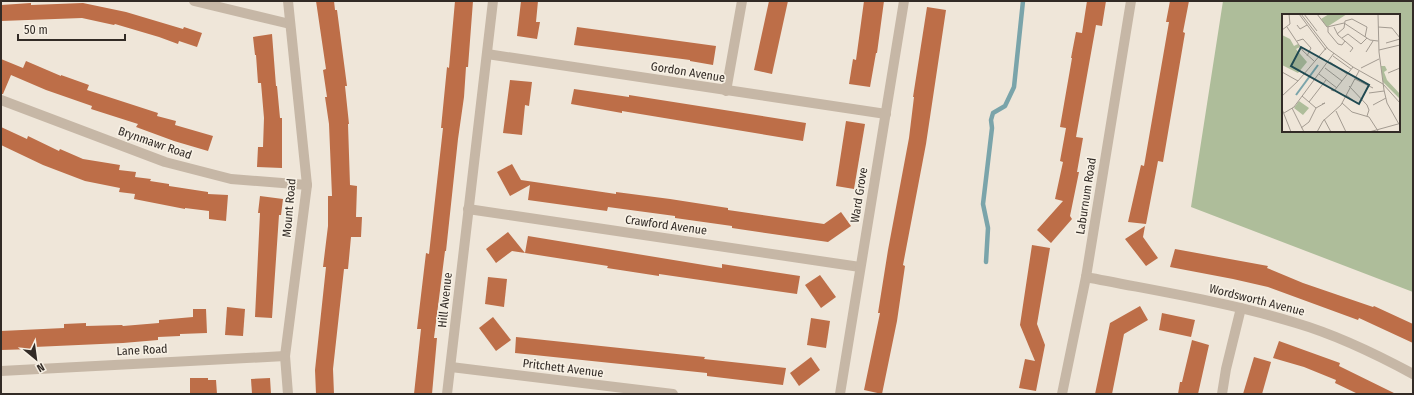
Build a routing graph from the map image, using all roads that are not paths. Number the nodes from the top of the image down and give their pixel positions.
1 (194, 1) edge
2 (288, 1) edge
3 (493, 1) edge
4 (742, 1) edge
5 (904, 1) edge
6 (1131, 1) edge
7 (290, 24) junction
8 (487, 54) junction
9 (726, 91) junction
10 (1, 100) edge
11 (886, 114) junction
12 (307, 185) junction
13 (468, 209) junction
14 (860, 267) junction
15 (1086, 277) junction
16 (1241, 308) junction
17 (285, 356) junction
18 (451, 367) junction
19 (1, 371) edge
20 (1413, 374) edge
21 (288, 394) edge
22 (447, 394) edge
23 (673, 394) edge
24 (840, 394) edge
25 (1062, 394) edge
26 (1222, 394) edge

1 - 7 street
2 - 7 street, Mount Road
3 - 8 street, Hill Avenue
4 - 9 street
5 - 11 street, Ward Grove
6 - 15 street, Laburnum Road
7 - 12 street, Mount Road
8 - 9 street, Gordon Avenue
8 - 13 street, Hill Avenue
9 - 11 street, Gordon Avenue
10 - 12 street, Brynmawr Road
11 - 14 street, Ward Grove
12 - 17 street, Mount Road
13 - 14 street, Crawford Avenue
13 - 18 street, Hill Avenue
14 - 24 street, Ward Grove
15 - 16 street, Wordsworth Avenue
15 - 25 street, Laburnum Road
16 - 20 street, Wordsworth Avenue
16 - 26 street
17 - 19 street, Lane Road
17 - 21 street, Mount Road
18 - 22 street, Hill Avenue
18 - 23 street, Pritchett Avenue

